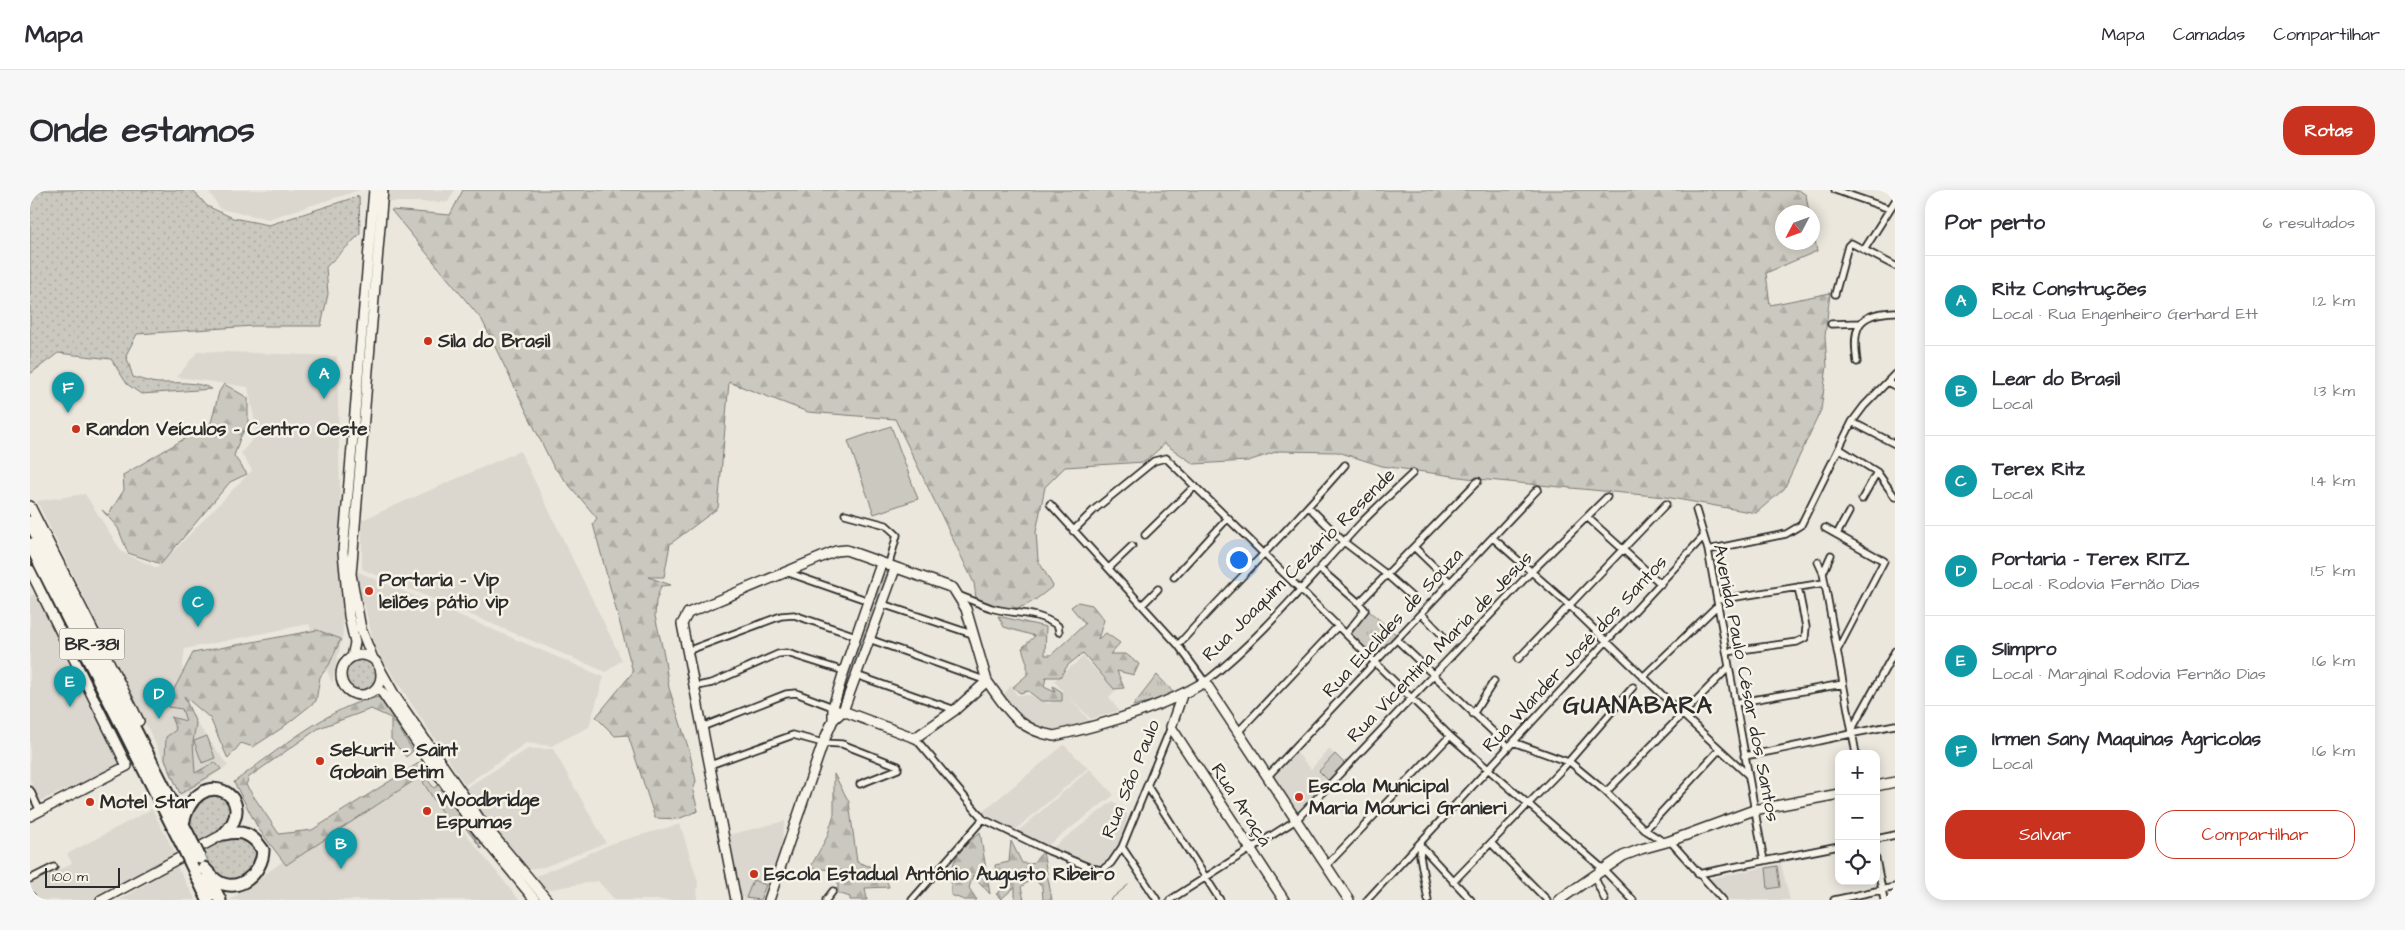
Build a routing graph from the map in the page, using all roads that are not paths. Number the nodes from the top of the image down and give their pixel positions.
1 (374, 190) edge
2 (383, 190) edge
3 (1835, 190) edge
4 (1895, 201) edge
5 (1890, 209) junction
6 (1864, 250) junction
7 (1895, 266) edge
8 (1835, 294) dead end
9 (1895, 312) edge
10 (1860, 323) junction
11 (1831, 324) dead end
12 (1857, 362) dead end
13 (1895, 374) edge
14 (1886, 382) junction
15 (1895, 386) edge
16 (1852, 422) junction
17 (1895, 444) edge
18 (1840, 449) junction
19 (1345, 465) dead end
20 (1877, 472) junction
21 (1413, 473) dead end
22 (1478, 481) dead end
23 (1195, 486) junction
24 (1538, 489) dead end
25 (1607, 496) dead end
26 (1895, 497) edge
27 (1862, 499) dead end
28 (1050, 504) dead end
29 (1666, 504) dead end
30 (30, 506) edge
31 (1309, 508) junction
32 (1696, 510) dead end
33 (1849, 512) dead end
34 (845, 514) dead end
35 (1586, 517) junction
36 (1228, 518) junction
37 (30, 522) edge
38 (1825, 528) dead end
39 (1073, 532) junction
40 (1837, 534) junction
41 (1145, 535) dead end
42 (1703, 537) junction
43 (1493, 538) junction
44 (1344, 542) junction
45 (30, 544) edge
46 (1132, 546) dead end
47 (1414, 547) junction
48 (1623, 550) junction
49 (1708, 550) junction
50 (1265, 553) junction
51 (1831, 555) dead end
52 (1818, 562) dead end
53 (888, 567) junction
54 (1109, 568) junction
55 (1320, 569) junction
56 (30, 570) edge
57 (783, 572) junction
58 (1531, 572) junction
59 (1823, 573) junction
60 (1386, 574) junction
61 (1174, 577) dead end
62 (1450, 582) junction
63 (1824, 583) junction
64 (1661, 584) junction
65 (1798, 587) junction
66 (1158, 589) dead end
67 (1302, 590) junction
68 (958, 595) junction
69 (1414, 598) dead end
70 (869, 601) junction
71 (1717, 602) junction
72 (1360, 603) junction
73 (882, 604) junction
74 (1142, 604) junction
75 (1569, 605) junction
76 (1422, 614) junction
77 (1338, 626) junction
78 (1059, 632) dead end
79 (972, 634) junction
80 (1346, 634) junction
81 (1442, 635) dead end
82 (856, 636) junction
83 (869, 639) junction
84 (1397, 640) junction
85 (1608, 642) junction
86 (1178, 645) junction
87 (687, 651) junction
88 (1837, 651) junction
89 (1895, 651) edge
90 (1726, 652) junction
91 (352, 657) junction
92 (373, 658) junction
93 (1518, 659) dead end
94 (1376, 663) junction
95 (1729, 667) junction
96 (381, 671) junction
97 (844, 671) junction
98 (856, 675) junction
99 (1435, 675) junction
100 (1643, 677) junction
101 (987, 681) junction
102 (1494, 681) dead end
103 (1205, 682) junction
104 (1843, 684) junction
105 (693, 687) junction
106 (1633, 687) dead end
107 (376, 689) junction
108 (1182, 695) junction
109 (1412, 699) junction
110 (1735, 703) junction
111 (1162, 704) junction
112 (833, 707) junction
113 (954, 710) junction
114 (843, 711) junction
115 (1473, 714) junction
116 (1682, 714) junction
117 (833, 720) junction
118 (139, 721) joint
119 (1173, 723) junction
120 (1895, 725) edge
121 (702, 727) junction
122 (1239, 731) junction
123 (1852, 731) junction
124 (1450, 736) junction
125 (915, 738) junction
126 (823, 743) junction
127 (1511, 745) junction
128 (1719, 750) junction
129 (1855, 750) edge
130 (1744, 756) junction
131 (1566, 761) junction
132 (710, 765) junction
133 (153, 766) junction
134 (1488, 770) junction
135 (1748, 774) junction
136 (1268, 776) junction
137 (1895, 782) edge
138 (860, 784) dead end
139 (1880, 785) edge
140 (1148, 787) junction
141 (30, 790) edge
142 (1606, 792) junction
143 (1835, 795) edge
144 (1529, 804) junction
145 (1754, 810) junction
146 (40, 811) junction
147 (30, 816) edge
148 (983, 819) junction
149 (1296, 820) junction
150 (184, 824) junction
151 (1644, 830) junction
152 (224, 834) junction
153 (1895, 835) edge
154 (1880, 838) edge
155 (1667, 841) junction
156 (186, 843) junction
157 (1491, 843) junction
158 (494, 846) junction
159 (1420, 846) junction
160 (1122, 847) junction
161 (1835, 847) edge
162 (1251, 849) junction
163 (1764, 861) junction
164 (198, 864) junction
165 (1326, 866) junction
166 (54, 867) dead end
167 (1603, 869) junction
168 (1698, 874) junction
169 (1594, 876) junction
170 (1206, 878) junction
171 (30, 879) edge
172 (1880, 880) edge
173 (1454, 882) junction
174 (1895, 887) edge
175 (1882, 890) junction
176 (833, 892) dead end
177 (102, 900) edge
178 (208, 900) edge
179 (220, 900) edge
180 (535, 900) edge
181 (547, 900) edge
182 (736, 900) edge
183 (769, 900) edge
184 (826, 900) edge
185 (912, 900) edge
186 (1157, 900) edge
187 (1170, 900) edge
188 (1220, 900) edge
189 (1284, 900) edge
190 (1349, 900) edge
191 (1367, 900) edge
192 (1428, 900) edge
193 (1471, 900) edge
194 (1547, 900) edge
195 (1559, 900) edge
196 (1605, 900) edge
197 (1633, 900) edge
198 (1723, 900) edge
199 (1834, 900) edge
200 (1884, 900) edge

1 - 91 main road
2 - 92 main road
3 - 5 street
4 - 5 street
5 - 6 street
6 - 7 street
6 - 8 street
9 - 10 street
10 - 11 street
10 - 12 street
13 - 14 street
14 - 15 street
14 - 16 street
16 - 17 street
16 - 18 street
18 - 20 street
18 - 49 street
19 - 31 street
20 - 26 street
20 - 27 street
21 - 44 street, Rua Joaquim Cezário Resende
22 - 47 street
23 - 36 street
23 - 39 street
23 - 41 street
24 - 43 street, Rua Euclides de Souza
25 - 35 street, Rua Vicentina Maria de Jesus
28 - 39 street
29 - 48 street
30 - 118 main road, BR-381
31 - 44 street
31 - 50 street
32 - 42 street, Avenida Paulo César dos Santos
33 - 40 street
34 - 53 street
35 - 48 street
35 - 58 street, Rua Vicentina Maria de Jesus
36 - 50 street
36 - 61 street
37 - 133 highway, BR-381
38 - 40 street
39 - 54 street
40 - 88 street
42 - 49 street, Avenida Paulo César dos Santos
42 - 64 street, Rua Wander José dos Santos
43 - 58 street
43 - 62 street, Rua Euclides de Souza
44 - 55 street, Rua Joaquim Cezário Resende
44 - 60 street
45 - 156 highway, BR-381
46 - 54 street
47 - 60 street
47 - 62 street
48 - 64 street
48 - 75 street
49 - 71 street, Avenida Paulo César dos Santos
50 - 67 street
50 - 86 street
51 - 59 street
52 - 59 street
53 - 57 main road
53 - 68 main road
53 - 70 main road
53 - 73 main road
54 - 74 street
55 - 67 street, Rua Joaquim Cezário Resende
55 - 72 street
56 - 146 main road, BR-381
57 - 70 street
57 - 87 main road
58 - 75 street
58 - 99 street, Rua Vicentina Maria de Jesus
59 - 63 street
60 - 69 street
60 - 72 street
62 - 76 street, Rua Euclides de Souza
63 - 65 street
63 - 88 street
64 - 85 street, Rua Wander José dos Santos
65 - 71 street
65 - 90 street
66 - 74 street
67 - 77 street
67 - 103 street, Rua Joaquim Cezário Resende
68 - 78 street
68 - 79 main road, Rua Joaquim Cezário Resende
70 - 82 main road
71 - 90 street, Avenida Paulo César dos Santos
71 - 100 street
72 - 80 street
73 - 79 street
73 - 83 main road
74 - 86 street
75 - 85 street
75 - 93 street
76 - 81 street
76 - 84 street, Rua Euclides de Souza
77 - 80 street
77 - 122 street
79 - 101 main road, Rua Joaquim Cezário Resende
80 - 94 street
82 - 87 street
82 - 97 main road
83 - 98 main road
83 - 101 street
84 - 94 street, Rua Euclides de Souza
84 - 99 street
85 - 100 street
85 - 127 street, Rua Wander José dos Santos
86 - 103 street
87 - 105 main road
88 - 104 street
89 - 123 street
90 - 95 street, Avenida Paulo César dos Santos
91 - 92 main road
91 - 107 main road
92 - 96 main road
94 - 109 street
94 - 136 street, Rua Euclides de Souza
95 - 110 street, Avenida Paulo César dos Santos
95 - 116 street
96 - 107 main road
96 - 158 main road
97 - 105 street
97 - 112 main road
98 - 113 street
98 - 114 main road
99 - 109 street, Rua Vicentina Maria de Jesus
99 - 115 street
100 - 116 street
101 - 111 main road, Rua Joaquim Cezário Resende
101 - 113 main road
102 - 115 street
103 - 108 main road, Rua Joaquim Cezário Resende
103 - 122 main road
104 - 110 street
104 - 123 street
105 - 121 main road
106 - 131 street
107 - 158 main road
108 - 111 main road, Rua Joaquim Cezário Resende
108 - 119 main road, Rua São Paulo
109 - 124 street
109 - 149 street, Rua Vicentina Maria de Jesus
110 - 130 street, Avenida Paulo César dos Santos
111 - 119 main road, Rua Araçá
112 - 114 street
112 - 117 main road
112 - 121 street
113 - 125 main road
114 - 117 main road
114 - 125 main road
115 - 127 street
116 - 128 street
116 - 142 street
117 - 126 main road
118 - 133 highway, BR-381
119 - 140 street, Rua São Paulo
119 - 162 main road, Rua Araçá
120 - 123 street
121 - 132 main road
122 - 136 main road
123 - 129 street
123 - 130 street
124 - 134 street
124 - 165 street
125 - 148 street
126 - 132 street
126 - 138 street
126 - 183 main road
127 - 131 street
127 - 134 street, Rua Wander José dos Santos
128 - 135 street
128 - 151 street
130 - 135 street, Avenida Paulo César dos Santos
131 - 142 street
131 - 144 street
132 - 182 main road
133 - 150 highway, BR-381
134 - 144 street
134 - 159 street, Rua Wander José dos Santos
135 - 145 street, Avenida Paulo César dos Santos
136 - 149 main road
137 - 139 main road
140 - 160 street, Rua São Paulo
140 - 170 street
141 - 146 street
142 - 151 street
143 - 145 main road
144 - 157 street
144 - 167 street
145 - 155 main road
145 - 163 street, Avenida Paulo César dos Santos
146 - 147 main road
148 - 160 street, Rua São Paulo
148 - 185 street
149 - 162 street, Rua Vicentina Maria de Jesus
149 - 165 main road
150 - 152 highway
150 - 156 highway, BR-381
151 - 155 street
152 - 164 highway
152 - 177 main road
153 - 154 street
155 - 167 main road
155 - 168 street
156 - 164 highway, BR-381, bridge
157 - 173 street
157 - 194 street
158 - 180 main road
158 - 181 main road
159 - 173 street
159 - 191 street, Rua Wander José dos Santos
159 - 192 street
160 - 186 street
161 - 163 street
162 - 170 street, Rua Vicentina Maria de Jesus
162 - 189 main road, Rua Araçá
163 - 168 street
164 - 178 highway, BR-381
164 - 179 highway, BR-381
165 - 190 main road
166 - 171 street
167 - 169 main road
167 - 197 street
168 - 198 street
169 - 195 main road
169 - 196 street
170 - 187 street, Rua Vicentina Maria de Jesus
170 - 188 street
172 - 175 street
173 - 193 street
174 - 175 street
175 - 199 street
175 - 200 street
176 - 184 street

